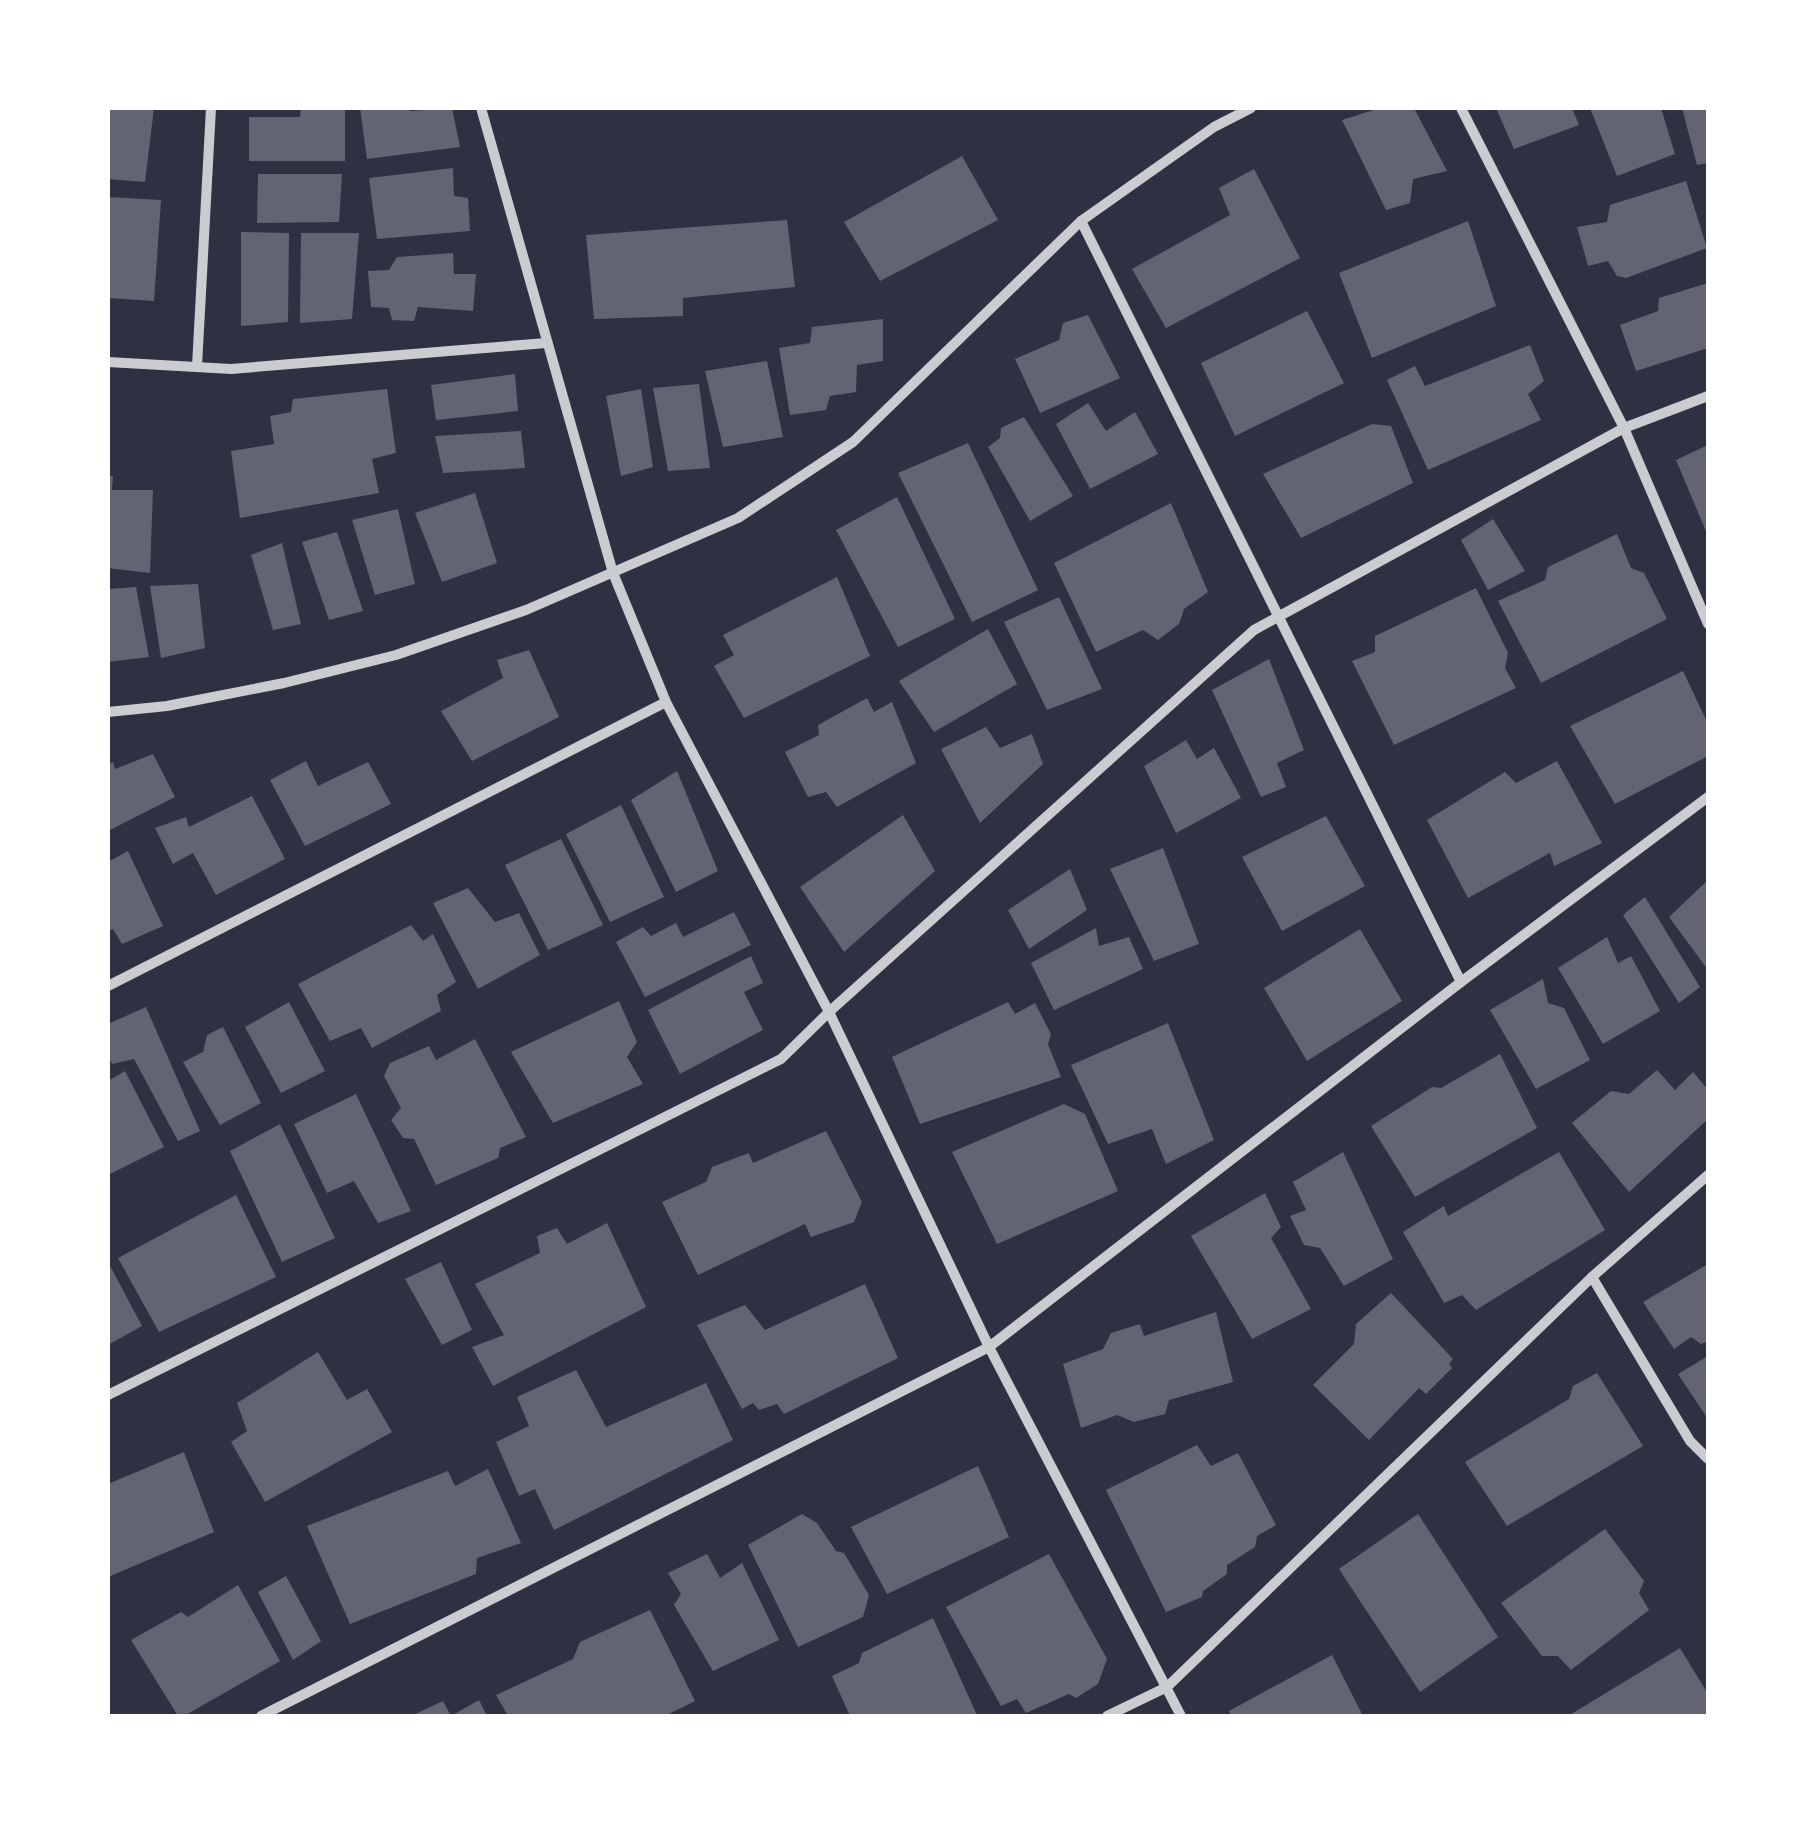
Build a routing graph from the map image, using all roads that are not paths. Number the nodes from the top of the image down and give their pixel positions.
1 (211, 108) edge
2 (481, 108) edge
3 (1251, 108) edge
4 (1461, 108) edge
5 (1081, 221) junction
6 (546, 343) junction
7 (108, 362) edge
8 (197, 366) junction
9 (1708, 396) edge
10 (1624, 428) junction
11 (613, 574) junction
12 (1279, 617) junction
13 (1708, 624) edge
14 (666, 702) junction
15 (108, 712) edge
16 (1708, 797) edge
17 (1461, 982) junction
18 (108, 986) edge
19 (829, 1012) junction
20 (1708, 1175) edge
21 (1592, 1277) junction
22 (990, 1347) junction
23 (108, 1395) edge
24 (1708, 1460) edge
25 (1166, 1687) junction
26 (261, 1716) edge
27 (1107, 1716) edge
28 (1182, 1716) edge

1 - 8 street
2 - 6 street
3 - 5 street
4 - 10 street
5 - 11 street
5 - 12 street
6 - 8 street
6 - 11 street
7 - 8 street
9 - 10 street
10 - 12 street
10 - 13 street
11 - 14 street
11 - 15 street
12 - 17 street
12 - 19 street
14 - 18 street
14 - 19 street
16 - 17 street
17 - 22 street
19 - 22 street
19 - 23 street
20 - 21 street
21 - 24 street
21 - 25 street
22 - 25 street
22 - 26 street
25 - 27 street
25 - 28 street

